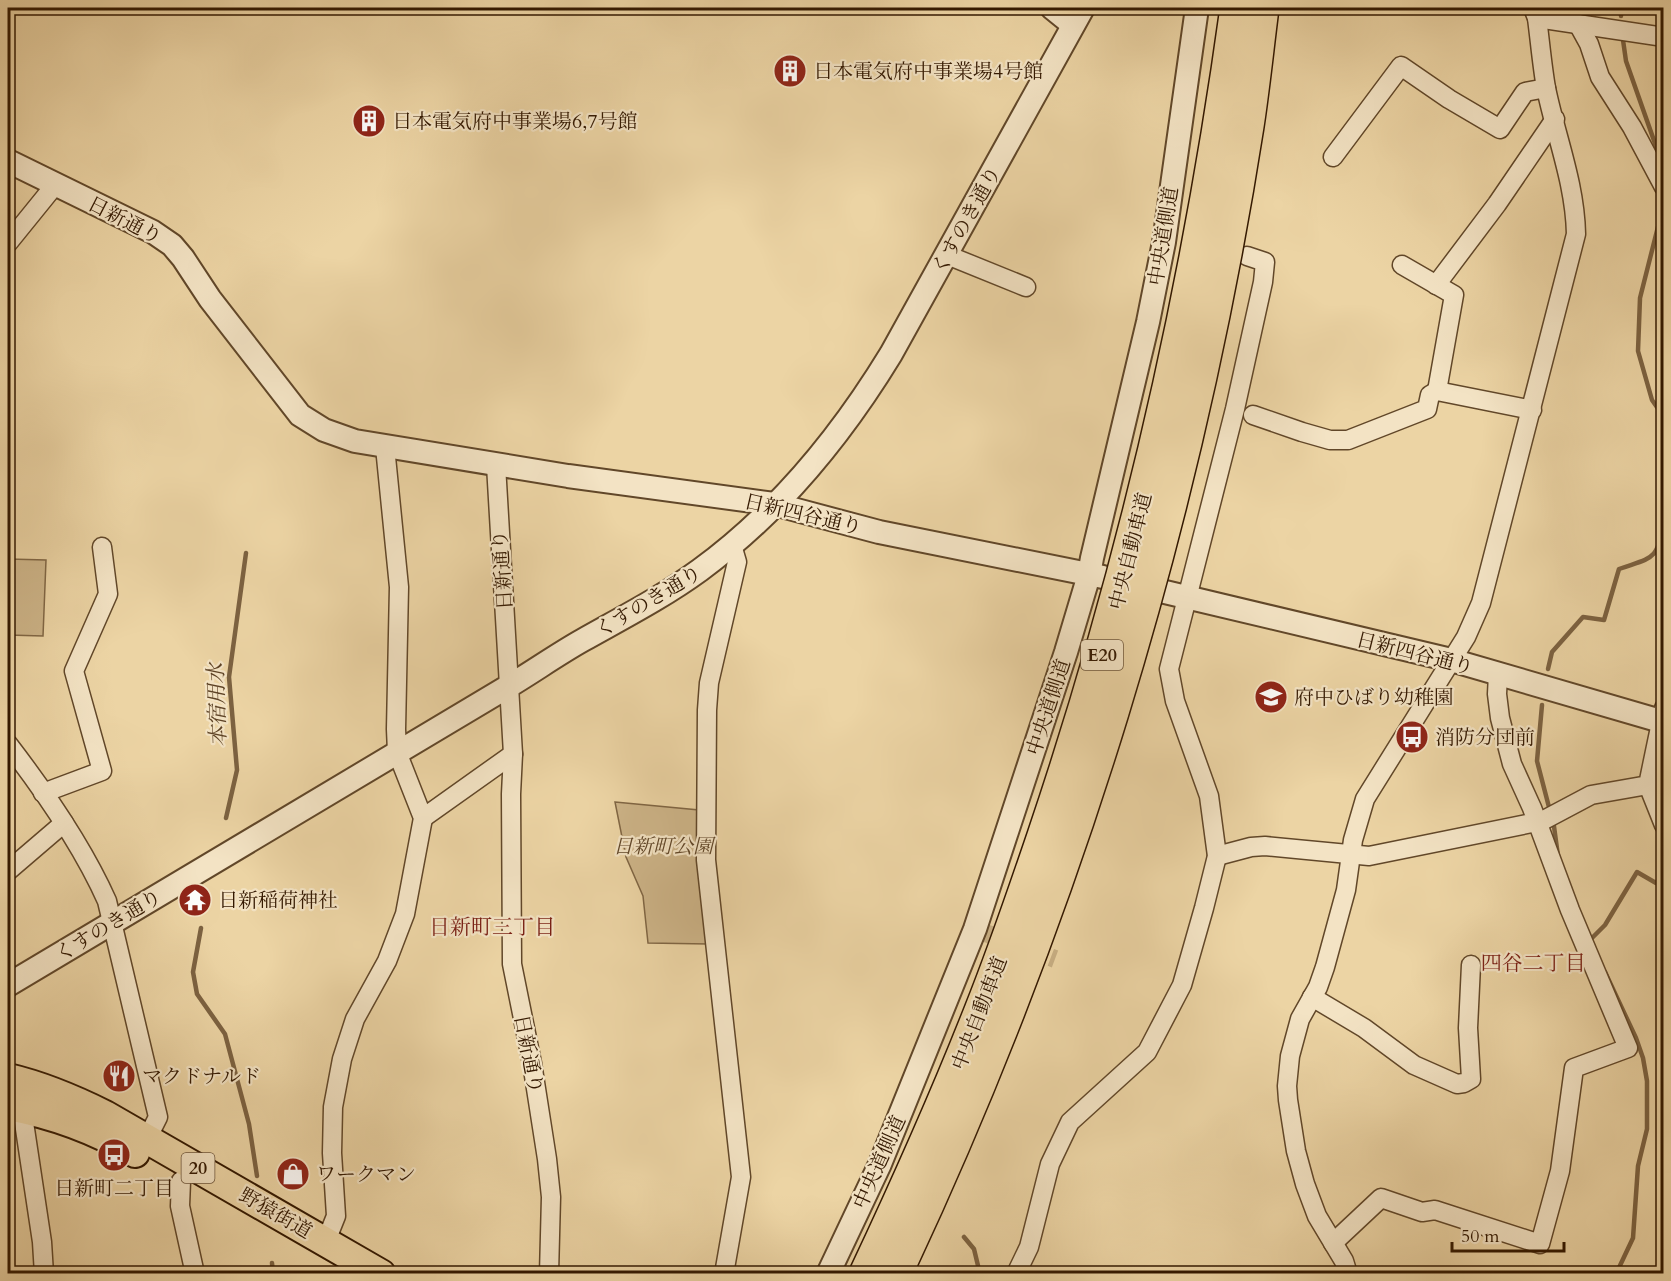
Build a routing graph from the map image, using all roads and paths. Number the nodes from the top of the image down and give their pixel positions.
1 (1052, 8) edge
2 (1197, 8) edge
3 (1237, 8) edge
4 (1262, 8) edge
5 (1535, 13) edge
6 (1078, 16) edge
7 (1578, 24) junction
8 (1664, 37) edge
9 (1546, 88) junction
10 (1555, 119) junction
11 (1334, 157) dead end
12 (8, 161) edge
13 (55, 184) junction
14 (1664, 187) edge
15 (8, 243) edge
16 (947, 255) junction
17 (1247, 256) dead end
18 (1402, 264) dead end
19 (1436, 285) junction
20 (1026, 287) dead end
21 (1437, 391) junction
22 (1532, 410) junction
23 (1253, 415) dead end
24 (385, 447) junction
25 (496, 465) junction
26 (774, 504) junction
27 (732, 545) junction
28 (102, 548) dead end
29 (1098, 576) junction
30 (1176, 595) junction
31 (1451, 660) junction
32 (1498, 674) junction
33 (509, 686) junction
34 (1662, 717) edge
35 (8, 744) edge
36 (398, 752) junction
37 (513, 754) junction
38 (1648, 785) junction
39 (44, 793) junction
40 (423, 818) junction
41 (1539, 822) junction
42 (64, 823) junction
43 (1664, 825) edge
44 (1350, 855) junction
45 (1217, 856) junction
46 (8, 871) edge
47 (113, 922) junction
48 (1471, 965) dead end
49 (8, 985) edge
50 (1312, 997) junction
51 (8, 1078) edge
52 (15, 1107) edge
53 (147, 1139) junction
54 (182, 1181) junction
55 (326, 1241) junction
56 (1333, 1243) junction
57 (44, 1274) edge
58 (195, 1274) edge
59 (345, 1274) edge
60 (381, 1274) edge
61 (549, 1274) edge
62 (724, 1274) edge
63 (828, 1274) edge
64 (866, 1274) edge
65 (895, 1274) edge
66 (1016, 1274) edge
67 (1348, 1274) edge

1 - 6 street
2 - 29 street, 中央道側道
3 - 64 highway, 中央自動車道 / E20, bridge
4 - 65 highway, 中央自動車道 / E20, bridge
5 - 7 street
5 - 9 street
6 - 16 street, くすのき通り
7 - 8 street
7 - 14 street
9 - 10 street
9 - 11 street
10 - 19 street
10 - 22 street
12 - 13 street, 日新通り
13 - 15 street
13 - 24 street, 日新通り
16 - 20 street
16 - 26 street, くすのき通り
17 - 30 street
18 - 19 street
19 - 21 street
21 - 22 street
21 - 23 street
22 - 31 street
24 - 25 street, 日新通り
24 - 36 street
25 - 26 street, 日新四谷通り
25 - 33 street, 日新通り
26 - 27 street, くすのき通り
26 - 29 street, 日新四谷通り
27 - 33 street, くすのき通り
27 - 62 street
28 - 39 street
29 - 63 street, 中央道側道
30 - 31 street, 日新四谷通り
30 - 45 street
31 - 32 street, 日新四谷通り
31 - 44 street
32 - 34 street, 日新四谷通り
32 - 41 street
33 - 36 street, くすのき通り
33 - 37 street, 日新通り
34 - 38 street
35 - 39 street
36 - 40 street
36 - 47 street, くすのき通り
37 - 40 street
37 - 61 street, 日新通り
38 - 41 street
38 - 43 street
39 - 42 street
40 - 55 street
41 - 44 street
41 - 56 street
42 - 46 street
42 - 47 street
44 - 45 street
44 - 50 street
45 - 66 street
47 - 49 street, くすのき通り
47 - 53 street
48 - 50 street
50 - 56 street
51 - 53 main road, 野猿街道 / 20
52 - 54 main road, 野猿街道 / 20
52 - 57 street
53 - 55 main road, 野猿街道 / 20
54 - 58 street
54 - 59 main road, 野猿街道 / 20
55 - 60 main road, 野猿街道 / 20
56 - 67 street

